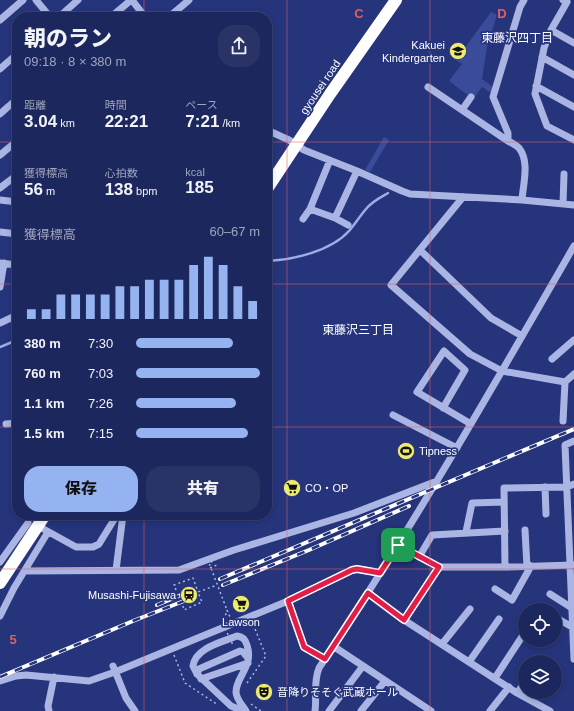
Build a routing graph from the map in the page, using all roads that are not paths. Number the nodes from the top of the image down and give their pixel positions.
1 (23, 0) edge
2 (36, 0) edge
3 (78, 0) edge
4 (131, 0) edge
5 (189, 0) edge
6 (396, 0) edge
7 (524, 0) edge
8 (563, 0) edge
9 (46, 12) edge
10 (65, 12) edge
11 (117, 12) edge
12 (140, 12) edge
13 (175, 12) edge
14 (0, 20) edge
15 (551, 30) junction
16 (574, 43) edge
17 (542, 57) junction
18 (12, 58) edge
19 (0, 69) edge
20 (574, 76) edge
21 (536, 86) junction
22 (428, 87) dead end
23 (470, 97) dead end
24 (12, 103) edge
25 (574, 107) edge
26 (462, 110) junction
27 (0, 114) edge
28 (272, 132) edge
29 (574, 140) edge
30 (508, 141) junction
31 (12, 145) edge
32 (297, 145) junction
33 (0, 155) edge
34 (330, 160) junction
35 (357, 171) junction
36 (564, 174) dead end
37 (12, 179) edge
38 (272, 182) edge
39 (0, 188) edge
40 (463, 197) junction
41 (0, 200) edge
42 (522, 200) junction
43 (12, 201) edge
44 (563, 204) junction
45 (574, 205) edge
46 (310, 209) junction
47 (335, 218) junction
48 (303, 219) dead end
49 (348, 225) dead end
50 (0, 232) edge
51 (12, 233) edge
52 (574, 246) edge
53 (420, 250) junction
54 (2, 263) edge
55 (12, 264) edge
56 (0, 287) edge
57 (12, 317) edge
58 (0, 323) edge
59 (522, 336) junction
60 (574, 340) edge
61 (552, 359) dead end
62 (502, 371) junction
63 (574, 374) edge
64 (565, 382) junction
65 (443, 408) junction
66 (393, 415) dead end
67 (563, 422) dead end
68 (6, 424) dead end
69 (12, 424) edge
70 (471, 424) junction
71 (574, 441) edge
72 (457, 448) junction
73 (437, 481) junction
74 (570, 485) edge
75 (545, 487) junction
76 (504, 502) junction
77 (546, 514) dead end
78 (42, 520) edge
79 (114, 520) edge
80 (121, 520) edge
81 (38, 527) junction
82 (525, 530) dead end
83 (466, 532) junction
84 (505, 532) junction
85 (398, 545) junction
86 (418, 557) junction
87 (0, 562) edge
88 (572, 565) edge
89 (529, 566) junction
90 (439, 567) junction
91 (505, 567) junction
92 (116, 570) junction
93 (25, 571) junction
94 (380, 573) junction
95 (0, 583) edge
96 (495, 590) dead end
97 (368, 593) junction
98 (550, 594) dead end
99 (288, 601) junction
100 (573, 608) edge
101 (470, 609) dead end
102 (0, 616) edge
103 (499, 619) dead end
104 (404, 620) junction
105 (562, 621) edge
106 (572, 627) junction
107 (574, 641) edge
108 (518, 643) edge
109 (442, 644) junction
110 (333, 646) junction
111 (325, 659) junction
112 (574, 659) edge
113 (248, 660) junction
114 (469, 662) junction
115 (363, 666) junction
116 (114, 669) junction
117 (199, 677) junction
118 (54, 678) junction
119 (495, 678) junction
120 (0, 681) edge
121 (385, 681) junction
122 (509, 687) junction
123 (518, 693) edge
124 (528, 699) edge
125 (47, 709) edge
126 (230, 709) edge
127 (547, 710) edge
128 (135, 711) edge
129 (243, 711) edge
130 (246, 711) edge
131 (316, 711) edge
132 (329, 711) edge
133 (361, 711) edge
134 (431, 711) edge
135 (490, 711) edge

1 - 14 street
2 - 9 street
3 - 10 street
4 - 11 street
4 - 12 street
5 - 13 street
6 - 32 highway, gyousei road
7 - 30 street
8 - 15 street
15 - 16 street
15 - 17 street
17 - 20 street
17 - 21 street
18 - 19 street
21 - 25 street
21 - 29 street
22 - 26 street
23 - 26 street
24 - 27 street
26 - 30 street
28 - 32 street
30 - 42 street
31 - 33 street
32 - 34 street
32 - 38 highway, gyousei road
34 - 35 street
34 - 46 street
35 - 40 street
35 - 47 street
36 - 44 street
37 - 39 street
40 - 42 street
40 - 53 street
41 - 43 street
42 - 44 street
44 - 45 street
46 - 47 street
46 - 48 street
47 - 49 street
50 - 51 street
52 - 59 street
53 - 59 street
53 - 62 street
54 - 55 street
54 - 56 street
57 - 58 street
59 - 62 street
60 - 61 street
62 - 64 street
62 - 70 street
63 - 64 street
64 - 67 street
65 - 65 street
65 - 70 street
66 - 72 street
68 - 69 street
70 - 72 street
71 - 74 street
72 - 73 street
73 - 85 street
73 - 92 street
74 - 75 street
74 - 88 street
75 - 76 street
75 - 77 street
76 - 83 street
76 - 84 street
78 - 81 highway
79 - 81 street
80 - 92 street
81 - 87 street
81 - 93 street
81 - 95 highway
82 - 89 street
83 - 84 street
83 - 86 street
84 - 91 street
85 - 86 street
85 - 94 street
86 - 90 street
88 - 89 street
88 - 100 street
89 - 91 street
89 - 96 street
90 - 91 street
90 - 104 street
92 - 93 street
93 - 102 street
94 - 97 street
94 - 99 street
97 - 104 street
97 - 110 street
98 - 100 street
99 - 111 street
99 - 116 street
100 - 106 street
101 - 109 street
103 - 114 street
104 - 109 street
105 - 106 street
106 - 107 street
107 - 112 street
108 - 119 street
109 - 114 street
110 - 111 street
110 - 115 street
111 - 131 street
113 - 117 street
113 - 117 street
113 - 117 street
113 - 130 street
114 - 119 street
115 - 121 street
115 - 132 street
116 - 118 street
116 - 128 street
117 - 126 street
118 - 120 street
118 - 125 street
119 - 122 street
121 - 133 street
121 - 134 street
122 - 123 street
122 - 135 street
124 - 127 street
126 - 129 street

